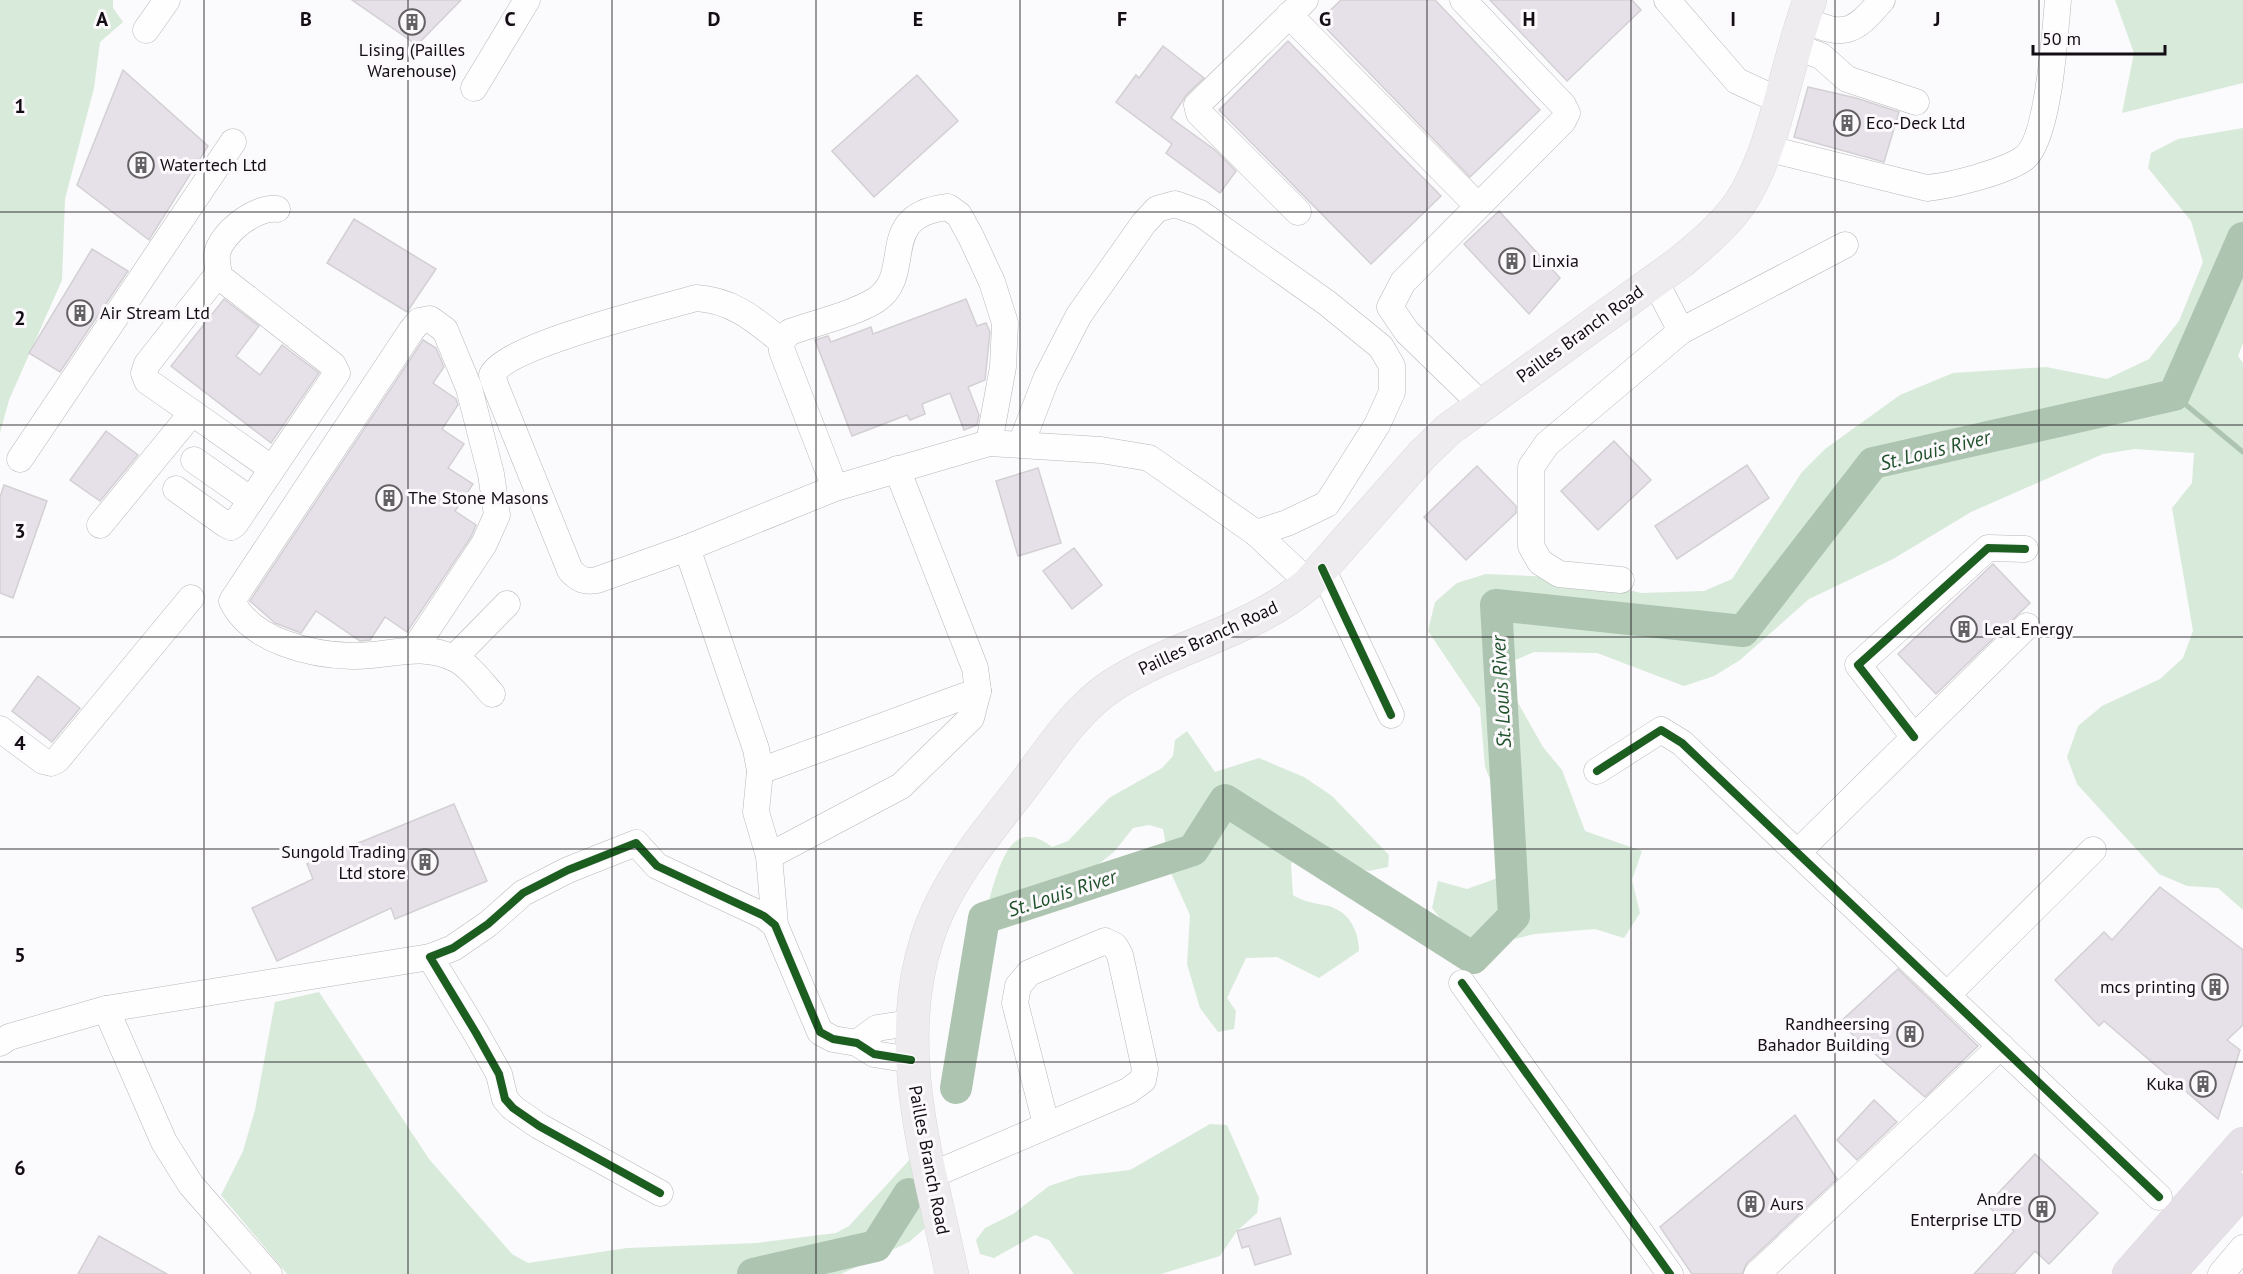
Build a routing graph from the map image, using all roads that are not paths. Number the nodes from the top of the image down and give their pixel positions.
1 (167, 0) edge
2 (527, 0) edge
3 (1462, 0) edge
4 (1667, 0) edge
5 (1882, 0) edge
6 (2058, 0) edge
7 (1297, 7) edge
8 (1802, 22) edge
9 (146, 30) dead end
10 (474, 88) dead end
11 (1779, 100) junction
12 (1916, 102) dead end
13 (233, 142) dead end
14 (1765, 148) junction
15 (1478, 206) junction
16 (277, 209) dead end
17 (1299, 212) dead end
18 (1845, 245) dead end
19 (219, 278) junction
20 (1655, 281) junction
21 (1681, 332) junction
22 (781, 341) junction
23 (1482, 405) junction
24 (192, 413) junction
25 (989, 443) junction
26 (1021, 444) junction
27 (20, 459) dead end
28 (194, 460) dead end
29 (271, 468) junction
30 (897, 469) junction
31 (835, 488) junction
32 (176, 489) dead end
33 (251, 500) junction
34 (100, 525) dead end
35 (1256, 533) junction
36 (687, 548) junction
37 (2025, 549) dead end
38 (1315, 575) junction
39 (1621, 580) dead end
40 (191, 598) dead end
41 (507, 604) dead end
42 (2027, 626) dead end
43 (416, 648) junction
44 (454, 658) junction
45 (978, 691) junction
46 (492, 694) dead end
47 (1391, 715) dead end
48 (0, 729) edge
49 (1914, 737) junction
50 (760, 771) junction
51 (1597, 771) dead end
52 (2092, 850) dead end
53 (1798, 852) junction
54 (769, 856) junction
55 (775, 925) junction
56 (430, 957) junction
57 (1462, 983) dead end
58 (1948, 994) junction
59 (106, 1010) junction
60 (910, 1023) junction
61 (0, 1043) edge
62 (857, 1043) junction
63 (2001, 1046) junction
64 (911, 1060) junction
65 (1046, 1124) junction
66 (2243, 1144) edge
67 (932, 1175) junction
68 (2243, 1190) edge
69 (660, 1193) dead end
70 (2159, 1197) dead end
71 (2243, 1248) edge
72 (269, 1274) edge
73 (951, 1274) edge
74 (1670, 1274) edge
75 (1757, 1274) edge
76 (2129, 1274) edge
77 (2168, 1274) edge
78 (2221, 1274) edge

1 - 9 street
2 - 10 street
3 - 15 street
4 - 11 street
5 - 8 street
6 - 14 street
7 - 15 street
7 - 17 street
8 - 11 main road, Pailles Branch Road
8 - 12 street
11 - 14 main road, Pailles Branch Road
13 - 27 street
14 - 20 main road, Pailles Branch Road
15 - 23 street
16 - 19 street
18 - 21 street
19 - 24 street
19 - 29 street
20 - 21 street
20 - 23 main road, Pailles Branch Road
21 - 39 street
22 - 25 street
22 - 31 street
22 - 36 street
23 - 38 main road, Pailles Branch Road
24 - 29 street
24 - 34 street
25 - 26 street
25 - 30 street
26 - 35 street
26 - 35 street
28 - 33 street
29 - 33 street
30 - 31 street
30 - 45 street
31 - 36 street
32 - 33 street
35 - 38 street
36 - 50 street
37 - 49 street
38 - 47 street
38 - 60 main road, Pailles Branch Road
40 - 48 street
41 - 44 street
42 - 49 street
43 - 43 street
43 - 44 street
44 - 46 street
45 - 50 street
45 - 54 street
49 - 53 street
50 - 54 street
51 - 53 street
52 - 58 street
53 - 58 street
54 - 55 street
55 - 56 street
55 - 62 street
56 - 59 street
56 - 69 street
57 - 74 street
58 - 63 street
59 - 61 street
59 - 72 street
60 - 62 street
60 - 64 main road, Pailles Branch Road
62 - 64 street
63 - 70 street
63 - 75 street
64 - 67 main road, Pailles Branch Road
65 - 65 street
65 - 67 street
66 - 76 highway
67 - 73 main road, Pailles Branch Road
68 - 77 highway
71 - 78 street

